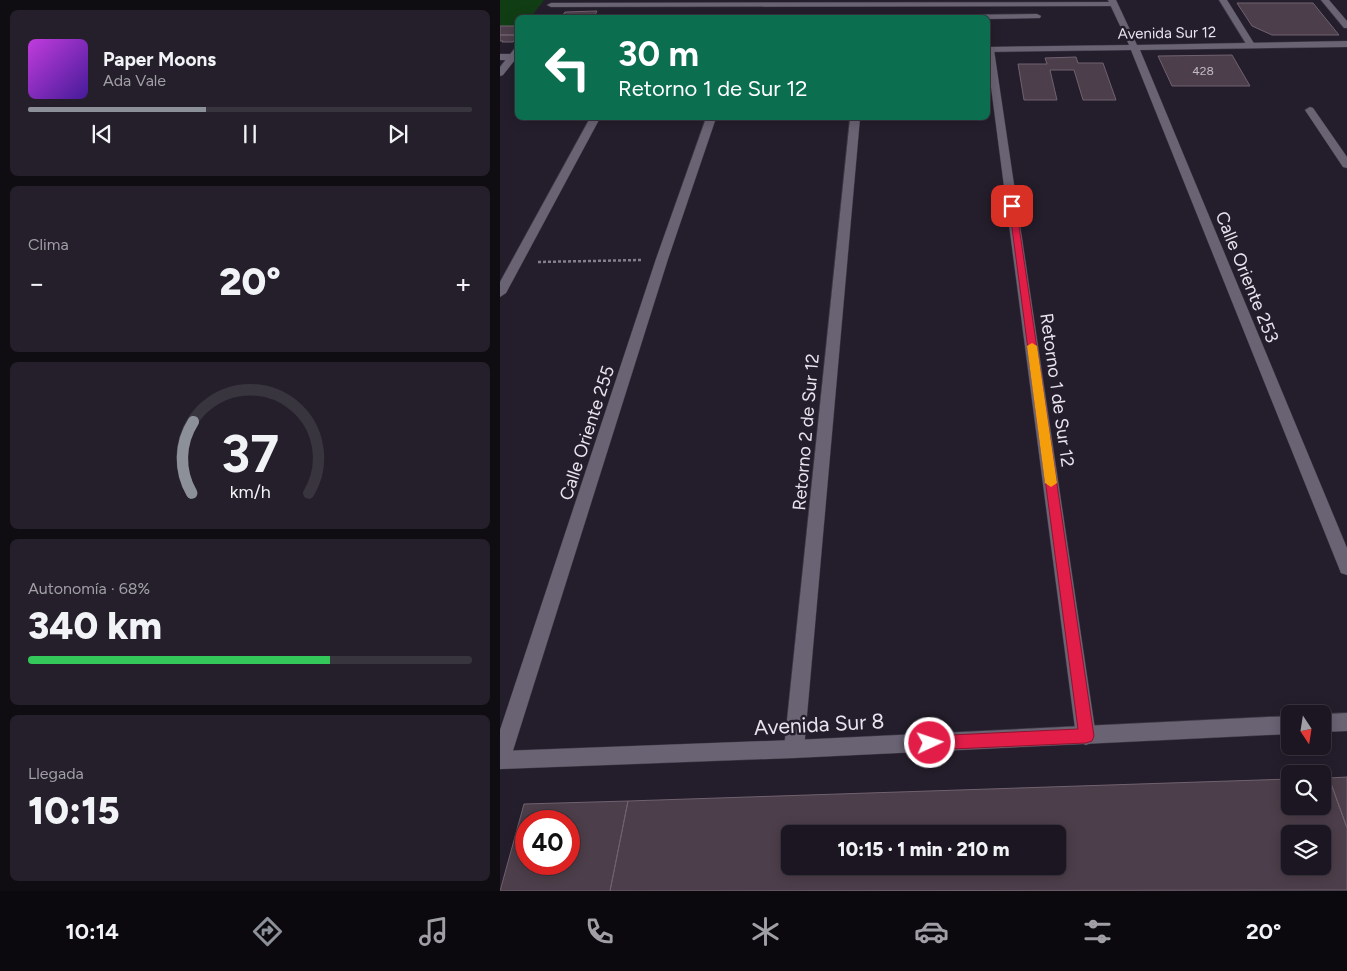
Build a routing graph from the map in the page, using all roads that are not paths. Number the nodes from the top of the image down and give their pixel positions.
1 (1222, 0) edge
2 (1325, 0) edge
3 (673, 2) edge
4 (786, 2) edge
5 (892, 2) edge
6 (1000, 2) edge
7 (1112, 2) edge
8 (551, 5) edge
9 (990, 16) edge
10 (1002, 16) junction
11 (1037, 16) dead end
12 (1347, 26) edge
13 (1347, 44) edge
14 (1251, 45) junction
15 (1134, 47) junction
16 (990, 50) edge
17 (515, 55) edge
18 (515, 56) edge
19 (500, 57) edge
20 (990, 57) edge
21 (500, 73) edge
22 (1310, 110) dead end
23 (594, 120) edge
24 (710, 120) edge
25 (855, 120) edge
26 (1347, 166) edge
27 (500, 293) edge
28 (1347, 568) edge
29 (1347, 722) edge
30 (1331, 723) edge
31 (1281, 725) edge
32 (1086, 736) junction
33 (794, 750) junction
34 (500, 760) edge

1 - 14 street
2 - 12 street
3 - 4 street
3 - 8 street
4 - 5 street
5 - 6 street
6 - 7 street
6 - 10 street
7 - 15 street, Calle Oriente 253
9 - 10 street
10 - 11 street
13 - 14 street, Avenida Sur 12
14 - 15 street, Avenida Sur 12
15 - 16 street, Avenida Sur 12
15 - 28 street, Calle Oriente 253
17 - 19 street
18 - 21 street
20 - 32 street, Retorno 1 de Sur 12
22 - 26 street
23 - 27 street
24 - 34 street, Calle Oriente 255
25 - 33 street, Retorno 2 de Sur 12
29 - 30 street
31 - 32 street, Avenida Sur 8
32 - 33 street, Avenida Sur 8
33 - 34 street, Avenida Sur 8

